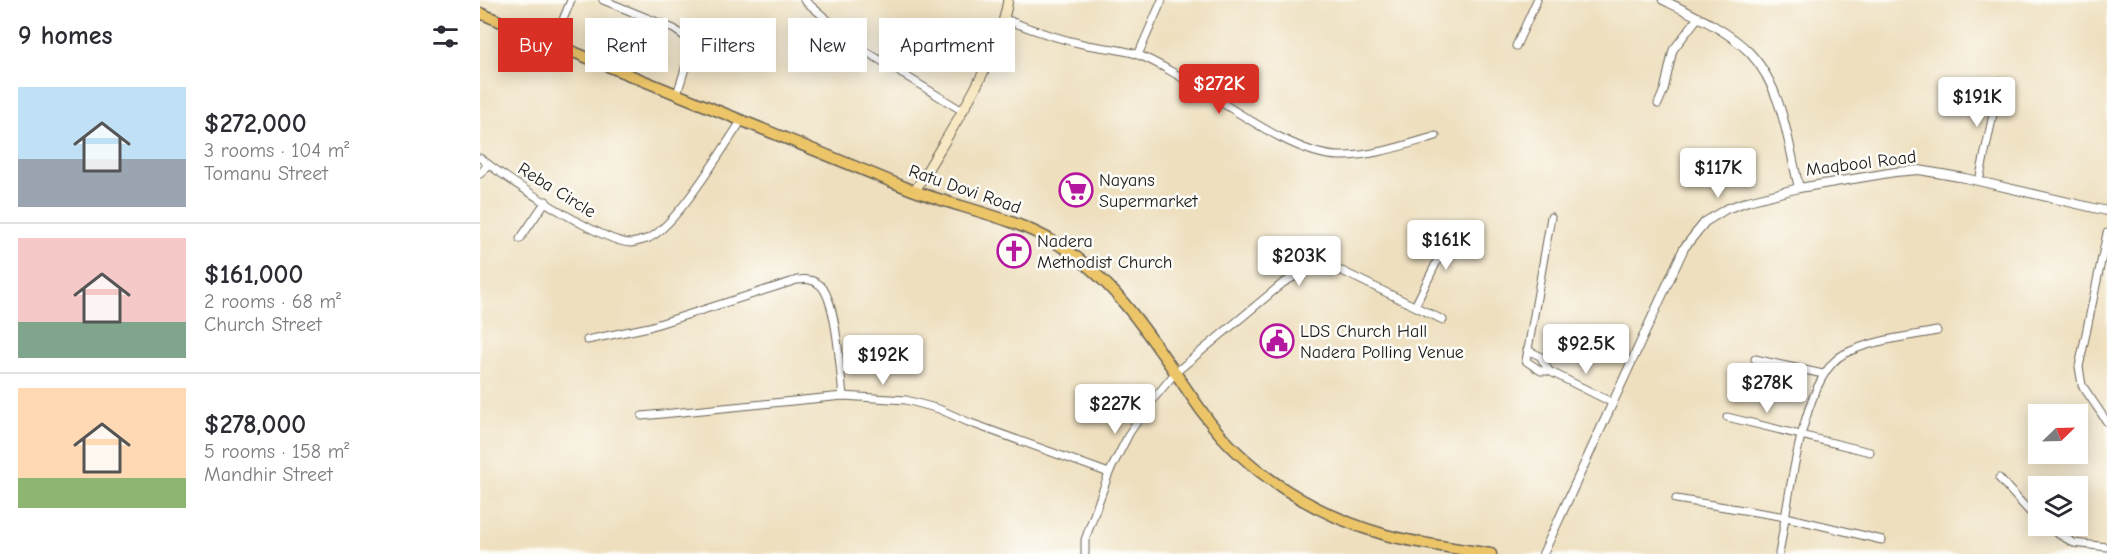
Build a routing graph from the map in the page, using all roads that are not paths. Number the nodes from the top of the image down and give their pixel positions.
1 (571, 0) edge
2 (603, 0) edge
3 (804, 0) edge
4 (1008, 0) edge
5 (1162, 0) edge
6 (1537, 0) edge
7 (1663, 0) edge
8 (480, 13) edge
9 (564, 18) edge
10 (1005, 18) edge
11 (1697, 19) junction
12 (498, 21) edge
13 (1015, 23) edge
14 (1516, 46) dead end
15 (573, 52) edge
16 (1138, 55) junction
17 (984, 72) edge
18 (902, 74) joint
19 (2000, 81) dead end
20 (677, 94) junction
21 (1658, 104) dead end
22 (961, 110) junction
23 (742, 120) junction
24 (1436, 136) dead end
25 (480, 158) edge
26 (488, 164) junction
27 (480, 174) edge
28 (1979, 181) junction
29 (1799, 188) junction
30 (915, 191) junction
31 (546, 201) junction
32 (2107, 211) edge
33 (1551, 217) dead end
34 (1458, 224) dead end
35 (2107, 233) edge
36 (520, 239) dead end
37 (1415, 306) junction
38 (1443, 320) dead end
39 (1937, 331) dead end
40 (587, 340) dead end
41 (1527, 350) junction
42 (1755, 359) dead end
43 (1549, 371) junction
44 (1175, 373) junction
45 (1823, 374) junction
46 (843, 396) junction
47 (1611, 402) junction
48 (642, 416) dead end
49 (1726, 417) dead end
50 (2107, 422) edge
51 (1802, 434) junction
52 (1870, 452) dead end
53 (1109, 473) junction
54 (1999, 478) dead end
55 (1676, 499) dead end
56 (2028, 510) edge
57 (1786, 517) junction
58 (2062, 536) edge
59 (1882, 540) dead end
60 (2107, 547) edge
61 (1085, 554) edge
62 (1491, 554) edge
63 (1543, 554) edge
64 (1779, 554) edge

1 - 9 street
2 - 20 street
3 - 18 street
4 - 10 main road
5 - 16 street
6 - 14 street
7 - 11 street
8 - 12 main road, Ratu Dovi Road
11 - 21 street
11 - 29 street
13 - 16 street
15 - 20 main road, Ratu Dovi Road
16 - 24 street
17 - 22 main road
18 - 22 street
19 - 28 street
20 - 23 main road, Ratu Dovi Road
22 - 30 main road
23 - 30 main road, Ratu Dovi Road
23 - 31 street, Reba Circle
25 - 26 street, Reba Circle
26 - 27 street
26 - 31 street, Reba Circle
28 - 29 street, Maqbool Road
28 - 32 street, Maqbool Road
29 - 47 street, Maqbool Road
30 - 44 main road, Ratu Dovi Road
31 - 36 street
33 - 41 street
34 - 37 street
35 - 50 street
37 - 38 street
37 - 44 street
39 - 45 street
40 - 46 street
41 - 43 street
41 - 43 street
42 - 45 street
43 - 47 street
44 - 53 street
44 - 62 main road, Ratu Dovi Road
45 - 51 street
46 - 48 street
46 - 53 street
47 - 63 street, Maqbool Road
49 - 51 street
51 - 52 street
51 - 57 street
53 - 61 street
54 - 56 street
55 - 57 street
57 - 59 street
57 - 64 street
58 - 60 street

